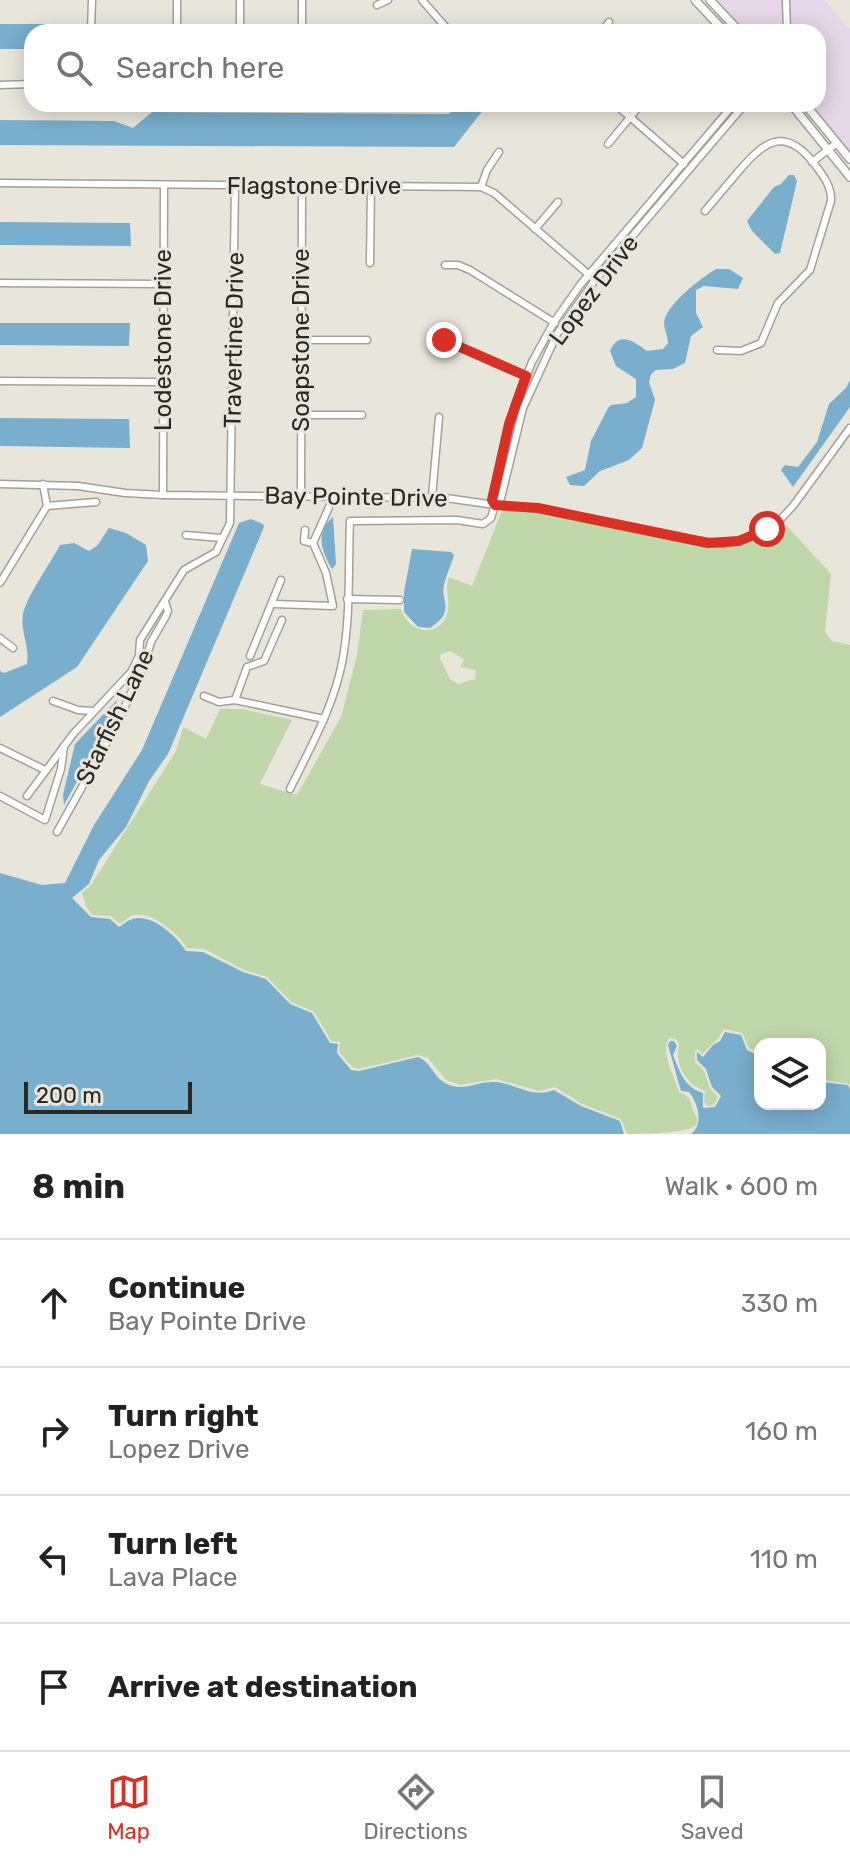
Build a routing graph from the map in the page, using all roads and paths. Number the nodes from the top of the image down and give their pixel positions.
1 (92, 0) edge
2 (177, 0) edge
3 (240, 0) edge
4 (302, 0) edge
5 (388, 0) edge
6 (422, 0) edge
7 (695, 0) edge
8 (710, 0) edge
9 (786, 0) edge
10 (377, 5) dead end
11 (91, 24) edge
12 (177, 24) edge
13 (240, 24) edge
14 (302, 24) edge
15 (443, 24) edge
16 (718, 24) edge
17 (732, 24) edge
18 (787, 24) edge
19 (24, 84) edge
20 (0, 85) edge
21 (626, 112) edge
22 (634, 112) edge
23 (727, 112) edge
24 (738, 112) edge
25 (797, 112) edge
26 (812, 112) edge
27 (631, 116) junction
28 (837, 143) junction
29 (608, 144) dead end
30 (828, 150) junction
31 (499, 152) dead end
32 (850, 159) edge
33 (812, 162) junction
34 (683, 163) junction
35 (690, 169) junction
36 (850, 177) edge
37 (0, 183) edge
38 (164, 185) junction
39 (235, 185) junction
40 (302, 185) junction
41 (371, 186) junction
42 (481, 187) junction
43 (558, 202) dead end
44 (705, 211) dead end
45 (535, 229) junction
46 (370, 263) dead end
47 (445, 265) dead end
48 (592, 277) junction
49 (0, 283) edge
50 (163, 284) junction
51 (554, 322) junction
52 (561, 327) junction
53 (301, 340) junction
54 (367, 340) dead end
55 (444, 340) dead end
56 (717, 350) dead end
57 (526, 376) junction
58 (534, 379) junction
59 (0, 381) edge
60 (163, 382) junction
61 (301, 415) junction
62 (362, 415) dead end
63 (439, 417) dead end
64 (850, 428) edge
65 (0, 484) edge
66 (43, 484) junction
67 (163, 495) junction
68 (232, 495) junction
69 (301, 495) junction
70 (334, 496) junction
71 (432, 497) junction
72 (96, 502) dead end
73 (495, 505) junction
74 (47, 506) junction
75 (305, 530) dead end
76 (186, 535) dead end
77 (221, 538) junction
78 (313, 543) junction
79 (281, 580) dead end
80 (0, 583) edge
81 (347, 599) junction
82 (400, 600) dead end
83 (165, 602) junction
84 (274, 604) junction
85 (282, 620) dead end
86 (0, 638) edge
87 (13, 648) dead end
88 (250, 656) dead end
89 (204, 696) dead end
90 (235, 700) junction
91 (53, 701) dead end
92 (93, 711) junction
93 (324, 719) junction
94 (65, 744) junction
95 (0, 748) edge
96 (45, 770) junction
97 (290, 789) dead end
98 (0, 796) edge
99 (27, 796) dead end
100 (57, 832) dead end

1 - 11 street
2 - 12 street
3 - 13 street
4 - 14 street
5 - 10 street
6 - 15 street
7 - 16 main road
8 - 17 main road
9 - 18 street
19 - 20 street
21 - 27 street
22 - 27 street
23 - 34 street, Lopez Drive
24 - 35 street, Lopez Drive
25 - 30 main road
26 - 28 main road
27 - 29 street
27 - 34 street
28 - 30 street
28 - 32 main road
30 - 33 street
30 - 36 main road
31 - 42 street
33 - 44 street
33 - 56 street
34 - 35 street
34 - 48 street, Lopez Drive
35 - 48 street, Lopez Drive
37 - 38 street, Flagstone Drive
38 - 39 street, Flagstone Drive
38 - 50 street, Lodestone Drive
39 - 40 street, Flagstone Drive
39 - 68 street, Travertine Drive
40 - 41 street, Flagstone Drive
40 - 53 street, Soapstone Drive
41 - 42 street, Flagstone Drive
41 - 46 street
42 - 45 street
43 - 45 street
45 - 48 street
47 - 51 street
48 - 51 street, Lopez Drive
48 - 52 street, Lopez Drive
49 - 50 street
50 - 60 street, Lodestone Drive
51 - 52 street
51 - 57 street, Lopez Drive
52 - 58 street, Lopez Drive
53 - 54 street
53 - 61 street, Soapstone Drive
55 - 57 street
57 - 58 street
57 - 73 street, Lopez Drive
58 - 73 street, Lopez Drive
59 - 60 street
60 - 67 street, Lodestone Drive
61 - 62 street
61 - 69 street, Soapstone Drive
63 - 71 street
64 - 73 street, Bay Pointe Drive
65 - 66 street, Bay Pointe Drive
66 - 67 street, Bay Pointe Drive
66 - 74 street
67 - 68 street, Bay Pointe Drive
68 - 69 street, Bay Pointe Drive
68 - 77 street, Travertine Drive
69 - 70 street, Bay Pointe Drive
70 - 71 street, Bay Pointe Drive
70 - 78 street
71 - 73 street, Bay Pointe Drive
72 - 74 street
73 - 81 street
74 - 80 street
75 - 78 street
76 - 77 street
77 - 83 street
78 - 84 street
79 - 84 street
81 - 82 street
81 - 93 street
83 - 92 street
83 - 100 street, Starfish Lane
84 - 88 street
85 - 90 street
86 - 87 street
89 - 90 street
90 - 93 street
91 - 92 street
92 - 94 street
93 - 97 street
94 - 96 street
94 - 98 street
95 - 96 street
96 - 99 street

